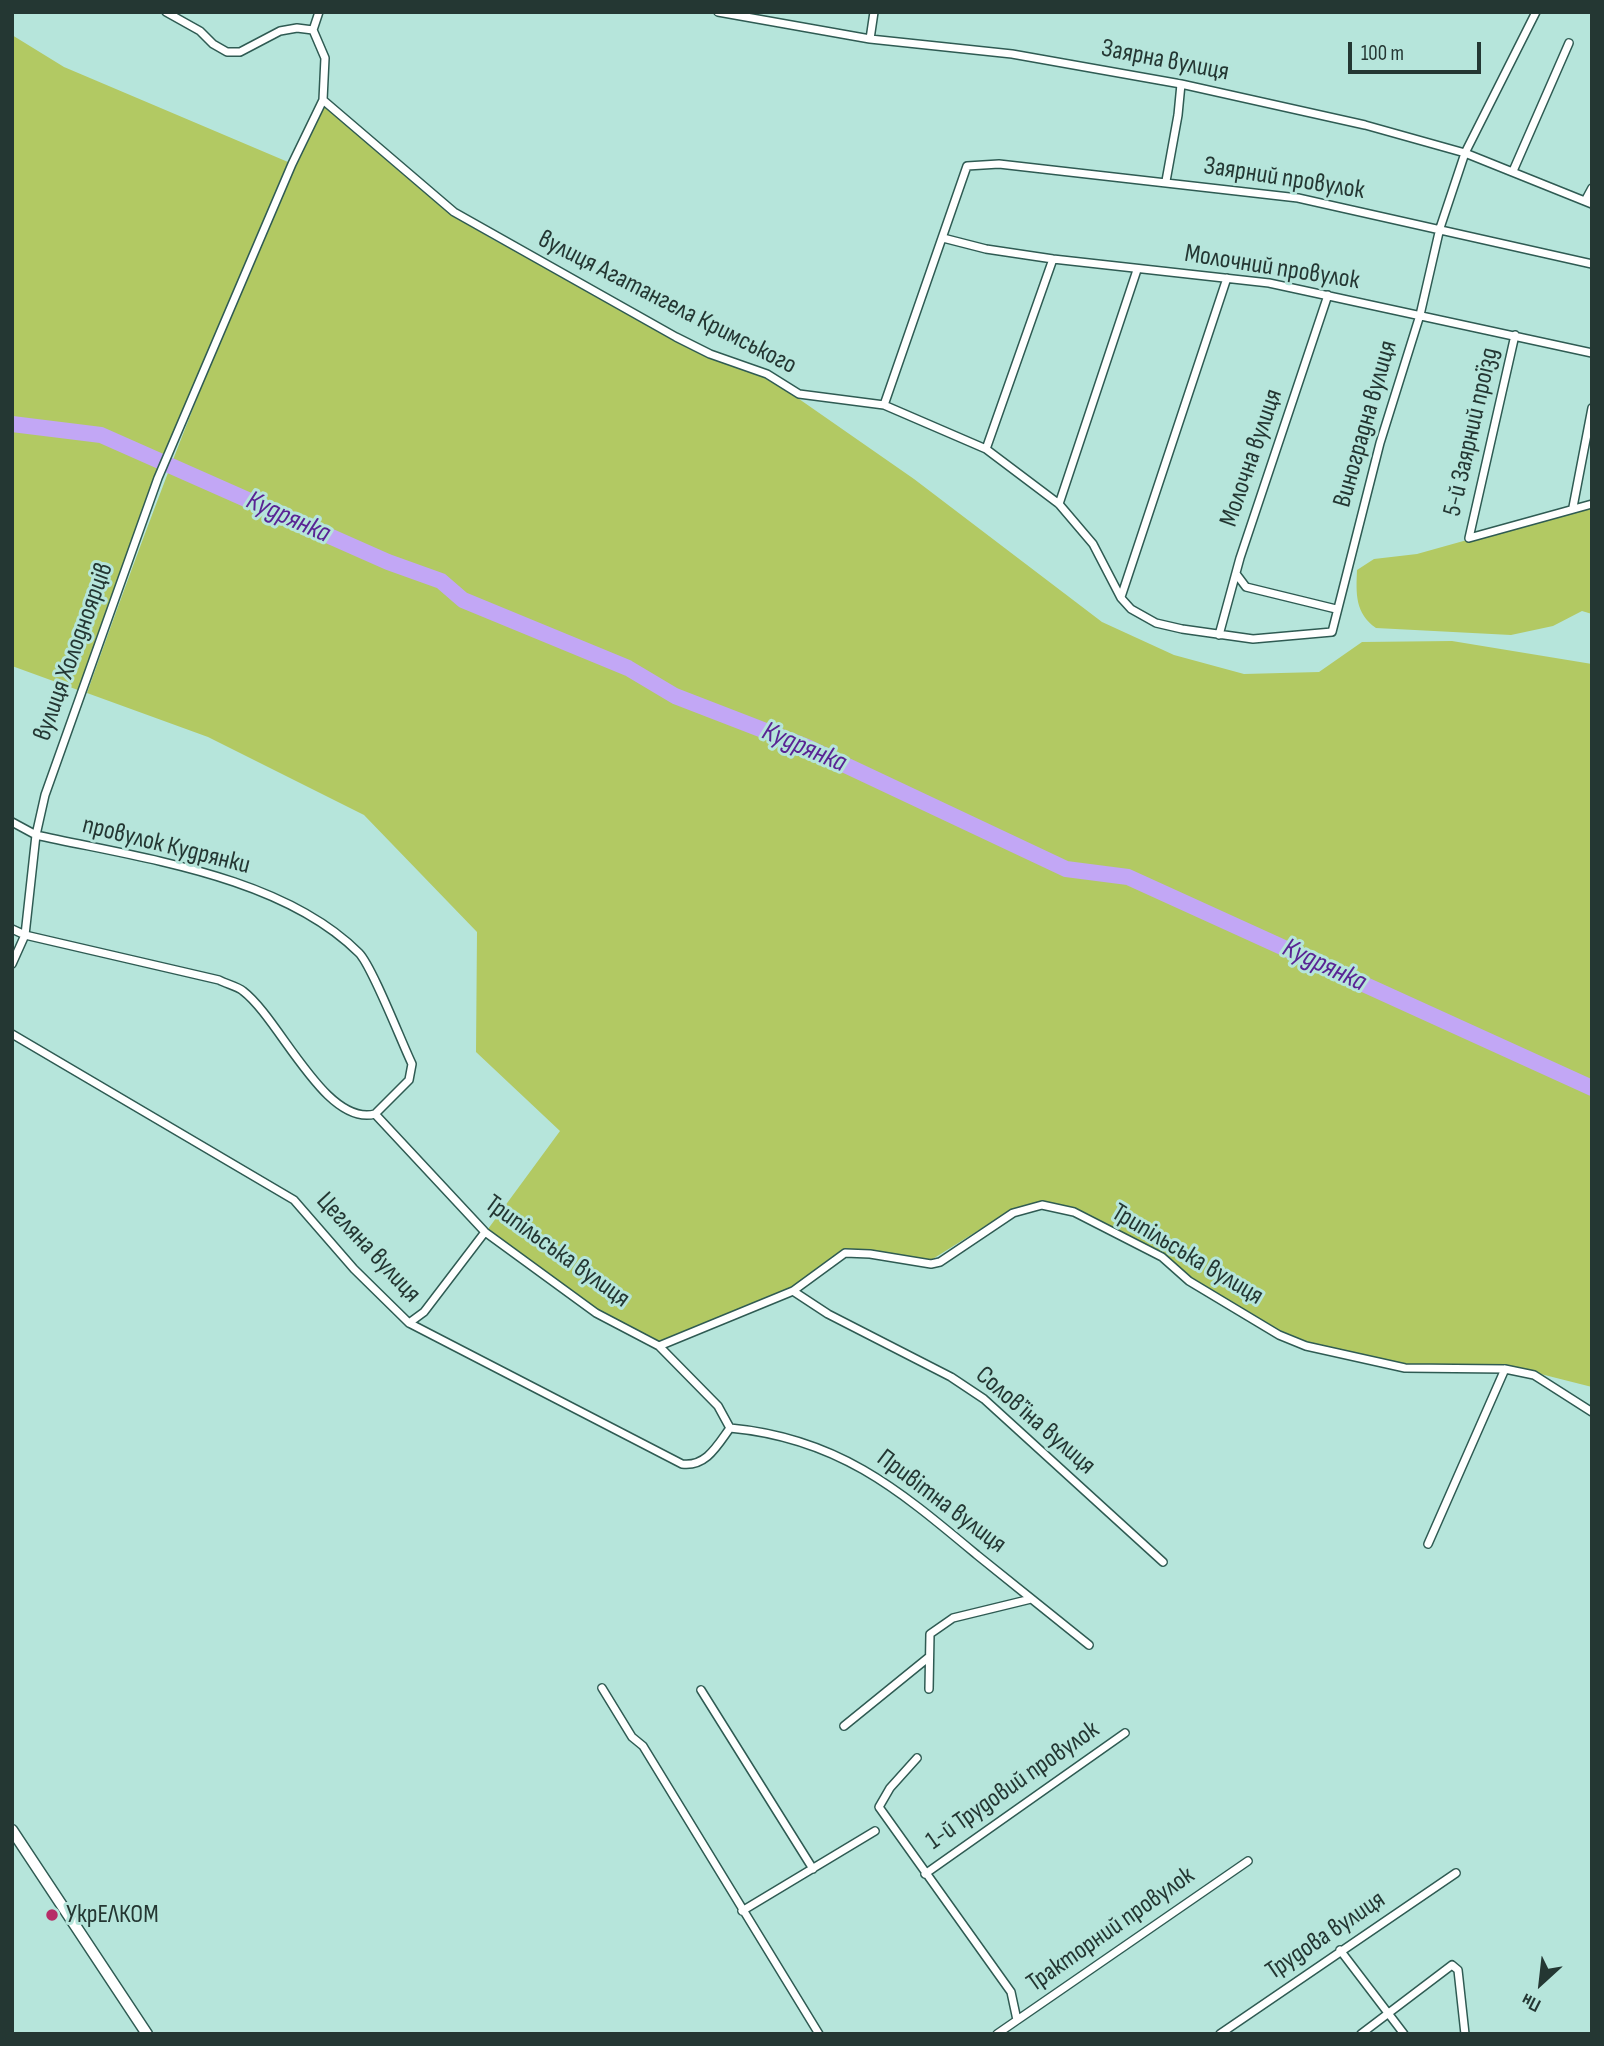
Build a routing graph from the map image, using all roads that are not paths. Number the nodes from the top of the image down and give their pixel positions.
1 (166, 12) edge
2 (319, 12) edge
3 (718, 12) edge
4 (874, 12) edge
5 (1535, 12) edge
6 (313, 30) junction
7 (870, 39) junction
8 (1569, 43) dead end
9 (1181, 84) junction
10 (323, 100) junction
11 (1465, 153) junction
12 (1513, 171) junction
13 (1166, 181) junction
14 (1592, 188) edge
15 (1589, 202) edge
16 (1440, 228) junction
17 (943, 238) junction
18 (1053, 259) junction
19 (1592, 264) edge
20 (1137, 270) junction
21 (1227, 278) junction
22 (1328, 295) junction
23 (1420, 315) junction
24 (1515, 335) junction
25 (1592, 353) edge
26 (884, 405) junction
27 (1592, 408) edge
28 (986, 449) junction
29 (1059, 504) junction
30 (1592, 504) edge
31 (1573, 507) junction
32 (1237, 574) junction
33 (1121, 598) junction
34 (1336, 609) junction
35 (1332, 632) joint
36 (1219, 635) junction
37 (12, 822) edge
38 (36, 835) junction
39 (12, 929) edge
40 (25, 935) junction
41 (12, 964) edge
42 (12, 1034) edge
43 (375, 1114) junction
44 (485, 1233) junction
45 (793, 1292) junction
46 (409, 1323) junction
47 (659, 1346) junction
48 (1504, 1370) junction
49 (1592, 1412) edge
50 (730, 1428) junction
51 (1429, 1544) dead end
52 (1163, 1562) dead end
53 (1031, 1599) junction
54 (1089, 1645) dead end
55 (929, 1657) junction
56 (602, 1688) dead end
57 (929, 1689) dead end
58 (701, 1690) dead end
59 (844, 1726) dead end
60 (1125, 1733) dead end
61 (916, 1758) dead end
62 (12, 1830) edge
63 (875, 1831) dead end
64 (1248, 1861) dead end
65 (813, 1869) junction
66 (1456, 1873) dead end
67 (925, 1874) junction
68 (742, 1911) junction
69 (1340, 1950) junction
70 (1389, 2014) junction
71 (1017, 2020) junction
72 (147, 2034) edge
73 (819, 2034) edge
74 (997, 2034) edge
75 (1220, 2034) edge
76 (1361, 2034) edge
77 (1404, 2034) edge
78 (1465, 2034) edge

1 - 6 street
2 - 6 street
3 - 7 street, Заярна вулиця
4 - 7 street
5 - 11 street, Виноградна вулиця
6 - 10 street
7 - 9 street, Заярна вулиця
8 - 12 street
9 - 11 street, Заярна вулиця
9 - 13 street
10 - 26 street, вулиця Агатангела Кримського
10 - 38 street, вулиця Холодноярців
11 - 12 street, Заярна вулиця
11 - 16 street, Виноградна вулиця
12 - 15 street, Заярна вулиця
13 - 16 street, Заярний провулок
13 - 17 street, Заярний провулок
14 - 15 street
16 - 19 street, Заярний провулок
16 - 23 street, Виноградна вулиця
17 - 18 street, Молочний провулок
17 - 26 street
18 - 20 street, Молочний провулок
18 - 28 street
20 - 21 street, Молочний провулок
20 - 29 street
21 - 22 street, Молочний провулок
21 - 33 street
22 - 23 street, Молочний провулок
22 - 32 street, Молочна вулиця
23 - 24 street, Молочний провулок
23 - 34 street, Виноградна вулиця
24 - 25 street, Молочний провулок
24 - 31 street, 5-й Заярний проїзд
26 - 28 street, вулиця Агатангела Кримського
27 - 31 street
28 - 29 street, вулиця Агатангела Кримського
29 - 33 street, вулиця Агатангела Кримського
30 - 31 street
32 - 34 street
32 - 36 street, Молочна вулиця
33 - 36 street, вулиця Агатангела Кримського
34 - 35 street, Виноградна вулиця
35 - 36 street, вулиця Агатангела Кримського
37 - 38 street, провулок Кудрянки
38 - 40 street, вулиця Холодноярців
38 - 43 street, провулок Кудрянки
39 - 40 street
40 - 41 street, вулиця Холодноярців
40 - 43 street
42 - 46 street, Цегляна вулиця
43 - 44 street, Трипільська вулиця
44 - 46 street
44 - 47 street, Трипільська вулиця
45 - 47 street, Трипільська вулиця
45 - 48 street, Трипільська вулиця
45 - 52 street, Соловʼїна вулиця
46 - 50 street, Цегляна вулиця
47 - 50 street
48 - 49 street, Трипільська вулиця
48 - 51 street
50 - 53 street, Привітна вулиця
53 - 54 street, Привітна вулиця
53 - 55 street
55 - 57 street
55 - 59 street
56 - 68 street
58 - 65 street
60 - 67 street, 1-й Трудовий провулок
61 - 67 street
62 - 72 street
63 - 65 street
64 - 71 street, Тракторний провулок
65 - 68 street
66 - 69 street, Трудова вулиця
67 - 71 street
68 - 73 street
69 - 70 street
69 - 75 street, Трудова вулиця
70 - 76 street
70 - 77 street
70 - 78 street
71 - 74 street, Тракторний провулок

